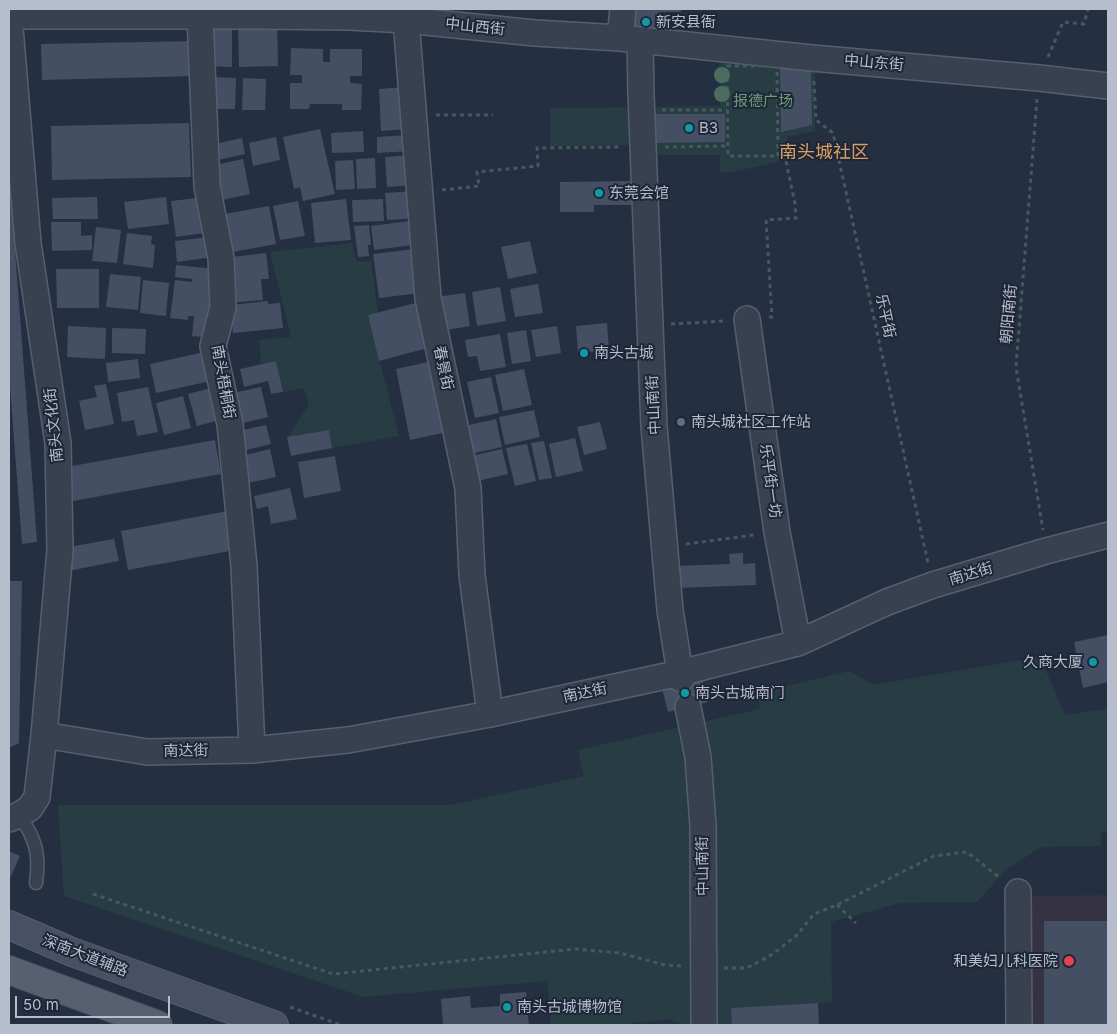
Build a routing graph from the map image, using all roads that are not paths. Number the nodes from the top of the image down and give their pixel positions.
1 (623, 9) edge
2 (258, 12) edge
3 (9, 16) edge
4 (200, 16) junction
5 (406, 20) junction
6 (630, 39) junction
7 (1108, 86) edge
8 (746, 320) road end
9 (1108, 535) edge
10 (798, 643) junction
11 (681, 676) junction
12 (688, 707) dead end
13 (490, 714) junction
14 (44, 735) junction
15 (252, 750) junction
16 (14, 817) edge
17 (36, 883) dead end
18 (1018, 892) road end
19 (9, 925) edge
20 (9, 970) edge
21 (158, 1025) edge
22 (274, 1025) edge
23 (704, 1025) edge
24 (1019, 1025) edge

1 - 6 street, 中山南街
2 - 4 street, 中山西街
2 - 5 street, 中山西街
3 - 4 street, 中山西街
3 - 14 street, 南头文化街
4 - 15 street, 南头梧桐街
5 - 6 street, 中山西街
5 - 13 street, 春景街
6 - 7 street, 中山东街
6 - 11 street, 中山南街
8 - 10 street, 乐平街一坊
9 - 10 street, 南达街
10 - 11 street, 南达街
11 - 13 street, 南达街
12 - 23 street, 中山南街
13 - 15 street, 南达街
14 - 15 street, 南达街
14 - 16 street, 南头文化街
16 - 17 lane
18 - 24 street
19 - 22 street, 深南大道辅路
20 - 21 main road

